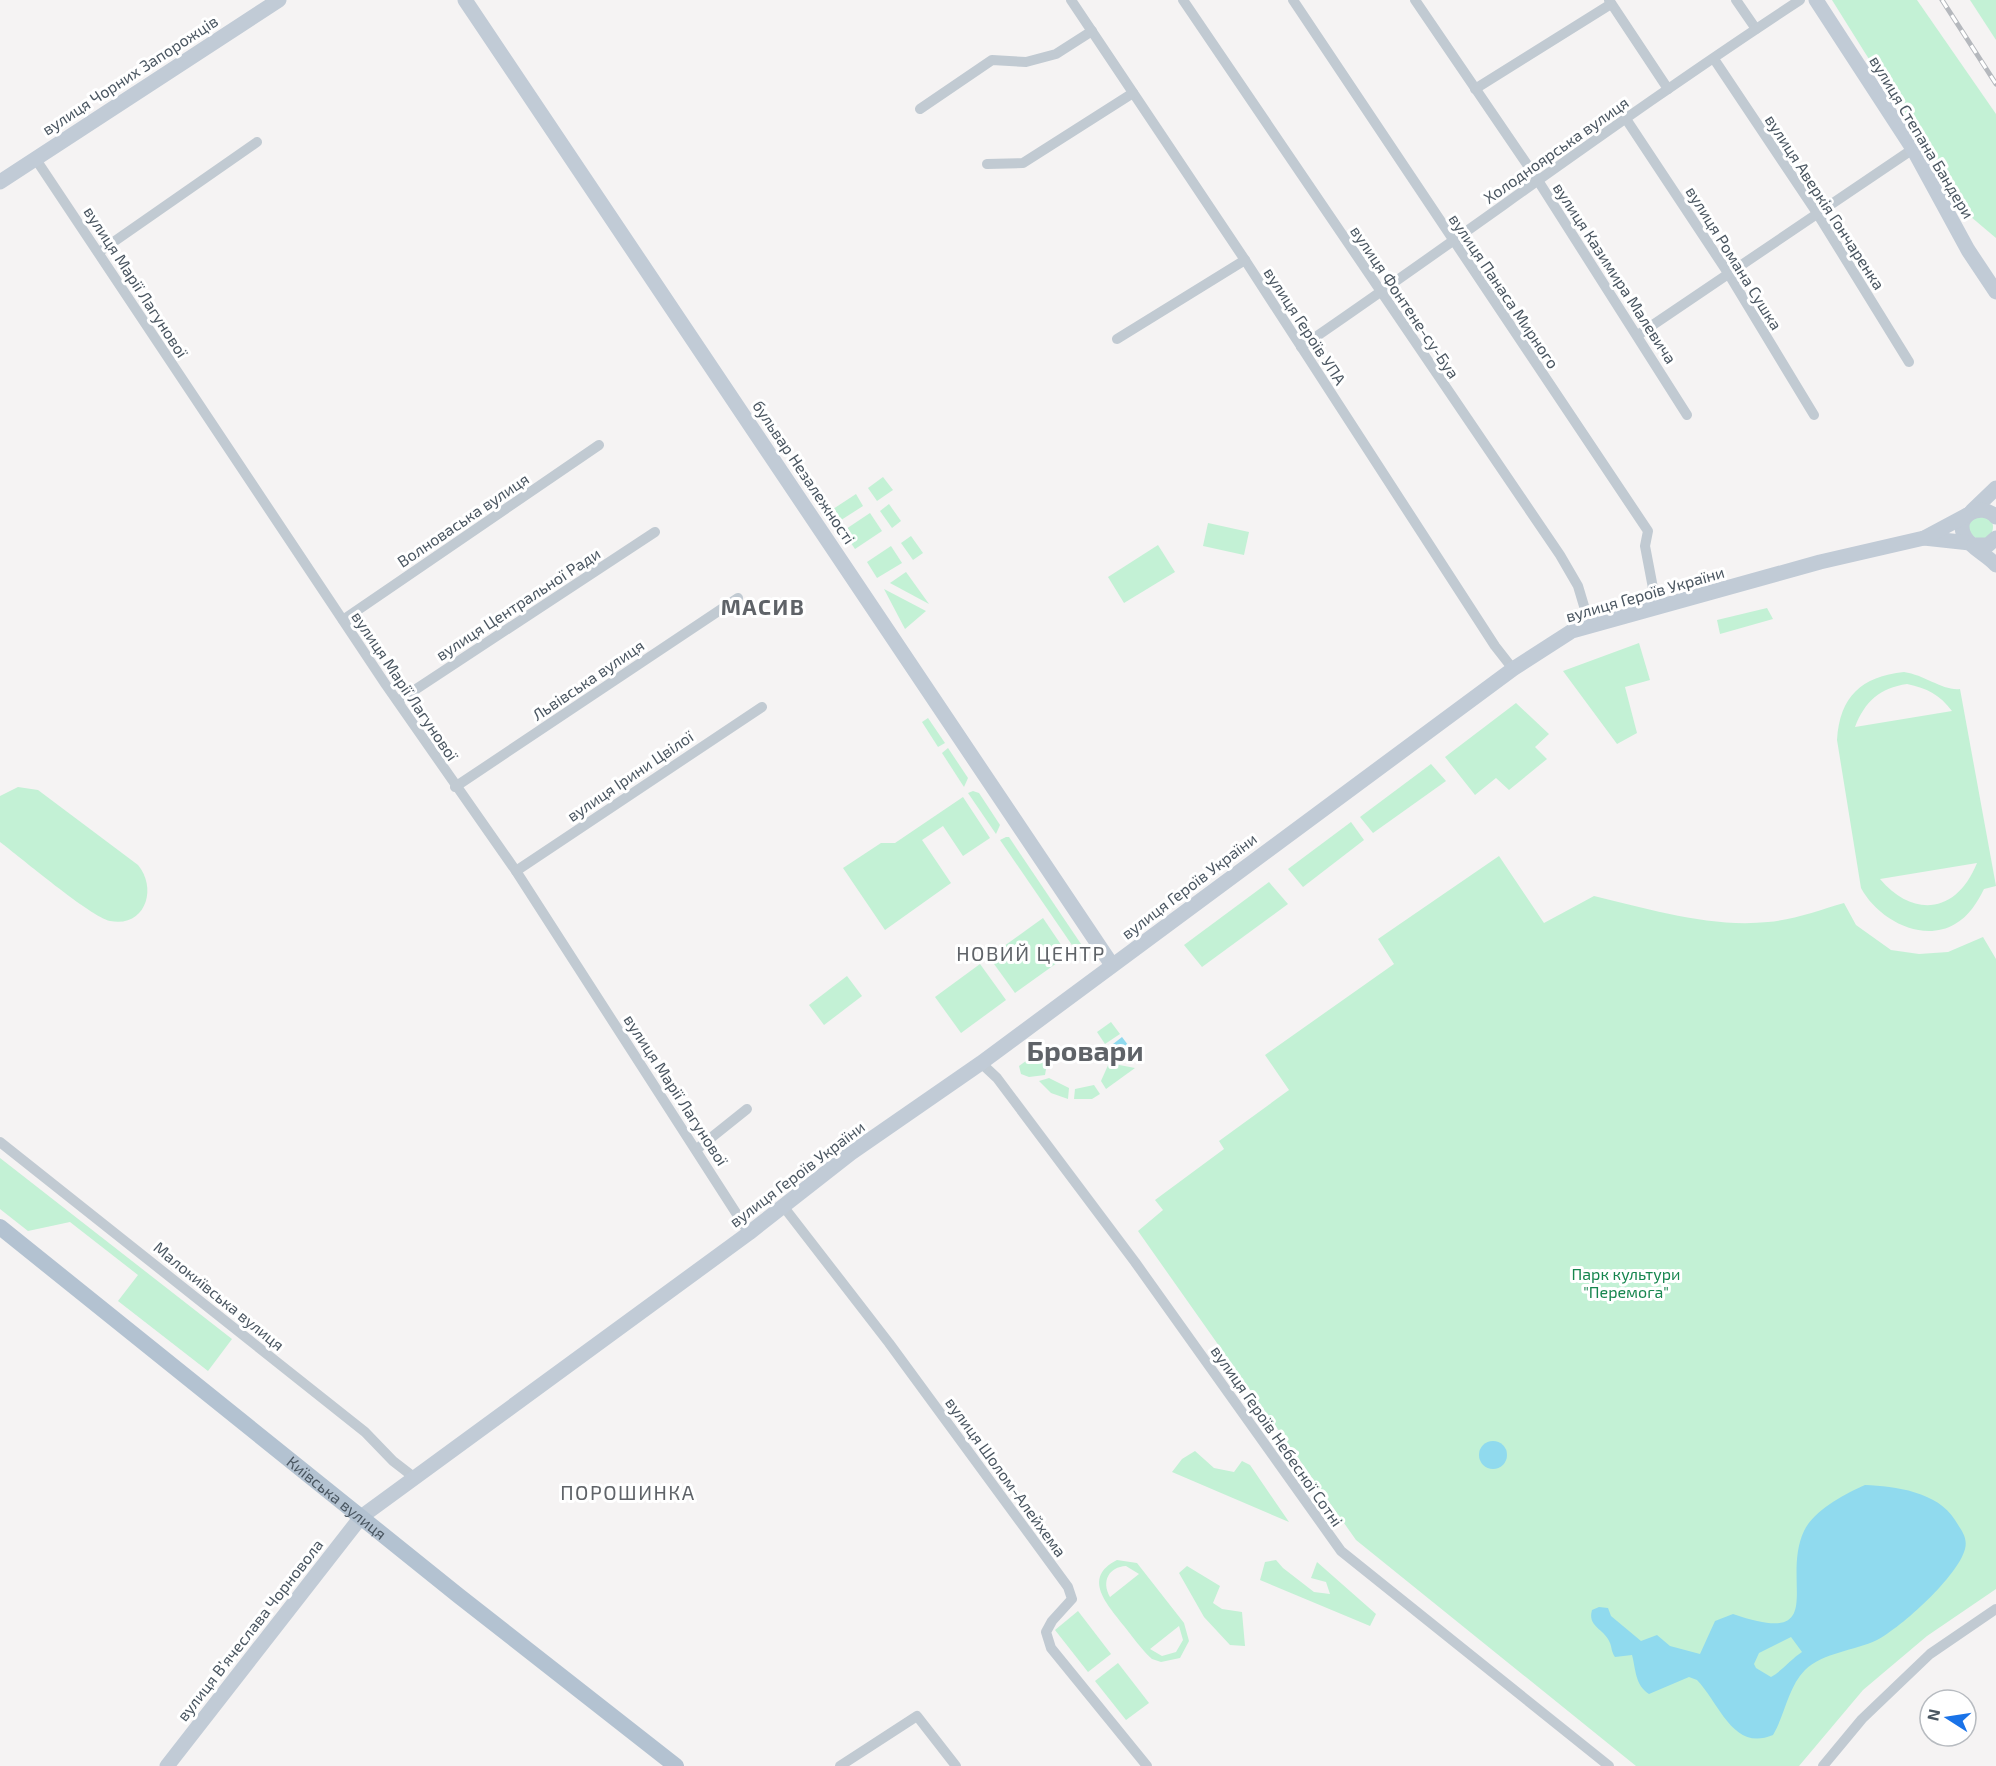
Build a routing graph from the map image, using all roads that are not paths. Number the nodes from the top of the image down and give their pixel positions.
1 (279, 0) edge
2 (465, 0) edge
3 (1071, 0) edge
4 (1183, 0) edge
5 (1293, 0) edge
6 (1415, 0) edge
7 (1736, 0) edge
8 (1800, 0) edge
9 (1816, 0) edge
10 (1610, 2) edge
11 (1756, 29) junction
12 (1092, 31) junction
13 (1714, 59) junction
14 (1475, 88) junction
15 (1668, 89) junction
16 (1133, 93) junction
17 (920, 109) dead end
18 (1626, 119) junction
19 (257, 142) dead end
20 (1913, 149) junction
21 (36, 158) junction
22 (987, 164) dead end
23 (1537, 179) junction
24 (0, 182) edge
25 (1817, 213) junction
26 (1454, 243) junction
27 (99, 252) junction
28 (1245, 260) junction
29 (1728, 273) junction
30 (1996, 292) edge
31 (1380, 293) junction
32 (1638, 335) junction
33 (1117, 339) dead end
34 (1301, 347) junction
35 (1909, 362) dead end
36 (1687, 415) dead end
37 (1814, 415) dead end
38 (599, 445) dead end
39 (1996, 488) edge
40 (1969, 514) junction
41 (1996, 517) edge
42 (655, 532) dead end
43 (1924, 538) junction
44 (1996, 538) edge
45 (1972, 544) junction
46 (1996, 565) edge
47 (738, 598) dead end
48 (1657, 609) junction
49 (343, 620) junction
50 (1590, 626) junction
51 (1513, 669) junction
52 (398, 702) junction
53 (762, 707) dead end
54 (455, 787) junction
55 (516, 871) junction
56 (1112, 965) junction
57 (981, 1063) junction
58 (747, 1109) dead end
59 (0, 1142) edge
60 (697, 1149) junction
61 (783, 1206) junction
62 (0, 1227) edge
63 (749, 1233) junction
64 (415, 1478) junction
65 (362, 1517) junction
66 (1996, 1609) edge
67 (166, 1766) edge
68 (676, 1766) edge
69 (840, 1766) edge
70 (956, 1766) edge
71 (1147, 1766) edge
72 (1609, 1766) edge
73 (1823, 1766) edge

1 - 21 main road, вулиця Чорних Запорожців
2 - 56 main road, бульвар Незалежності
3 - 12 street, вулиця Героїв УПА
4 - 31 street, вулиця Фонтене-су-Буа
5 - 26 street, вулиця Панаса Мирного
6 - 14 street, вулиця Казимира Малевича
7 - 11 street
8 - 11 street, Холодноярська вулиця
9 - 20 main road, вулиця Степана Бандери
10 - 14 street
10 - 15 street
11 - 13 street, Холодноярська вулиця
12 - 16 street, вулиця Героїв УПА
12 - 17 street
13 - 15 street, Холодноярська вулиця
13 - 25 street, вулиця Аверкія Гончаренка
14 - 23 street, вулиця Казимира Малевича
15 - 18 street, Холодноярська вулиця
16 - 22 street
16 - 28 street, вулиця Героїв УПА
18 - 23 street, Холодноярська вулиця
18 - 29 street, вулиця Романа Сушка
19 - 27 street
20 - 25 street
20 - 30 main road, вулиця Степана Бандери
21 - 24 main road, вулиця Чорних Запорожців
21 - 27 street, вулиця Марії Лагунової
23 - 26 street, Холодноярська вулиця
23 - 32 street, вулиця Казимира Малевича
25 - 29 street
25 - 35 street, вулиця Аверкія Гончаренка
26 - 31 street, Холодноярська вулиця
26 - 48 street, вулиця Панаса Мирного
27 - 49 street, вулиця Марії Лагунової
28 - 33 street
28 - 34 street, вулиця Героїв УПА
29 - 32 street
29 - 37 street, вулиця Романа Сушка
31 - 34 street, Холодноярська вулиця
31 - 50 street, вулиця Фонтене-су-Буа
32 - 36 street, вулиця Казимира Малевича
34 - 51 street, вулиця Героїв УПА
38 - 49 street, Волноваська вулиця
39 - 40 main road, вулиця Героїв України
40 - 41 main road
40 - 43 main road, вулиця Героїв України
40 - 45 main road
42 - 52 street, вулиця Центральної Ради
43 - 45 main road, вулиця Героїв України
43 - 48 main road, вулиця Героїв України
44 - 45 main road
45 - 46 main road
47 - 54 street, Львівська вулиця
48 - 50 main road, вулиця Героїв України
49 - 52 street, вулиця Марії Лагунової
50 - 51 main road, вулиця Героїв України
51 - 56 main road, вулиця Героїв України
52 - 54 street, вулиця Марії Лагунової
53 - 55 street, вулиця Ірини Цвілої
54 - 55 street, вулиця Марії Лагунової
55 - 60 street, вулиця Марії Лагунової
56 - 57 main road, вулиця Героїв України
57 - 61 main road, вулиця Героїв України
57 - 72 street, вулиця Героїв Небесної Сотні
58 - 60 street
59 - 64 street, Малокиївська вулиця
60 - 63 street, вулиця Марії Лагунової
61 - 63 main road, вулиця Героїв України
61 - 71 street, вулиця Шолом-Алейхема
62 - 65 main road, Київська вулиця
63 - 64 main road, вулиця Героїв України
64 - 65 main road, вулиця Героїв України
65 - 67 main road, вулиця Вʼячеслава Чорновола
65 - 68 main road, Київська вулиця
66 - 73 street
69 - 70 street

